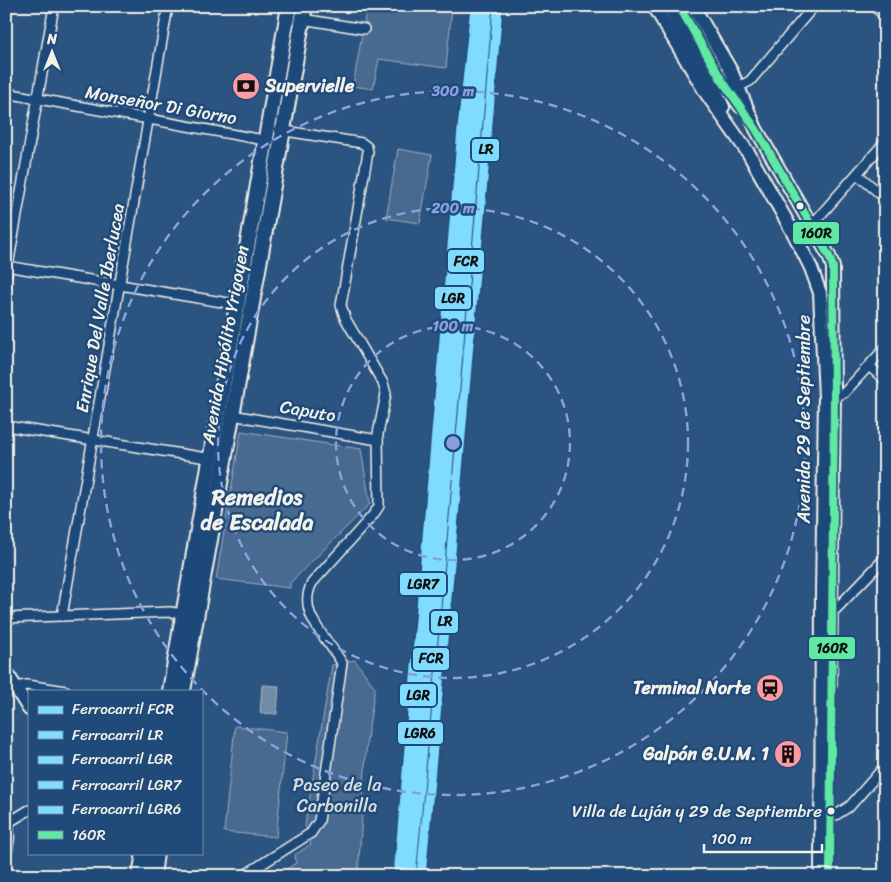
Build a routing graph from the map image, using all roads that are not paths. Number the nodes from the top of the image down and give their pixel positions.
1 (54, 6) edge
2 (168, 6) edge
3 (289, 6) edge
4 (654, 6) edge
5 (668, 6) edge
6 (679, 6) edge
7 (693, 6) edge
8 (814, 6) edge
9 (874, 6) edge
10 (304, 13) edge
11 (885, 16) edge
12 (364, 29) dead end
13 (716, 80) junction
14 (738, 87) junction
15 (6, 93) edge
16 (38, 99) junction
17 (148, 120) junction
18 (756, 129) junction
19 (268, 134) junction
20 (282, 137) junction
21 (885, 142) edge
22 (749, 154) junction
23 (857, 174) junction
24 (885, 198) edge
25 (811, 224) junction
26 (794, 234) junction
27 (7, 266) edge
28 (6, 277) edge
29 (120, 285) junction
30 (244, 306) junction
31 (885, 348) edge
32 (869, 366) junction
33 (885, 380) edge
34 (829, 397) junction
35 (232, 415) junction
36 (6, 426) edge
37 (378, 440) junction
38 (93, 441) junction
39 (217, 460) junction
40 (885, 558) edge
41 (826, 612) junction
42 (183, 614) junction
43 (62, 616) junction
44 (6, 618) edge
45 (6, 672) edge
46 (15, 687) junction
47 (60, 690) edge
48 (170, 690) edge
49 (183, 690) edge
50 (28, 707) edge
51 (885, 766) edge
52 (28, 811) edge
53 (825, 816) junction
54 (7, 824) edge
55 (144, 854) edge
56 (156, 854) edge
57 (6, 856) edge
58 (140, 876) edge
59 (152, 876) edge
60 (243, 876) edge
61 (821, 876) edge
62 (830, 876) edge

1 - 16 street
2 - 17 street, Enrique Del Valle Iberlucea
3 - 19 main road, Avenida Hipólito Yrigoyen
4 - 22 main road, Avenida 29 de Septiembre
5 - 13 main road
6 - 13 main road
7 - 14 main road, Avenida 29 de Septiembre
8 - 14 street
9 - 11 street
10 - 12 street
10 - 20 main road, Avenida Hipólito Yrigoyen
13 - 18 main road
13 - 22 main road
14 - 18 main road, Avenida 29 de Septiembre
15 - 16 street, Monseñor Di Giorno
16 - 17 street, Monseñor Di Giorno
16 - 27 street
17 - 19 street, Monseñor Di Giorno
17 - 29 street, Enrique Del Valle Iberlucea
18 - 25 main road, Avenida 29 de Septiembre
19 - 20 street, Monseñor Di Giorno
19 - 30 main road, Avenida Hipólito Yrigoyen
20 - 30 main road, Avenida Hipólito Yrigoyen
20 - 37 street, Monseñor Di Giorno
21 - 23 street
22 - 26 main road, Avenida 29 de Septiembre
23 - 24 street
23 - 25 street
25 - 26 street
25 - 34 main road, Avenida 29 de Septiembre
26 - 34 main road, Avenida 29 de Septiembre
27 - 28 street
27 - 29 street
29 - 30 street
29 - 38 street, Enrique Del Valle Iberlucea
30 - 35 main road, Avenida Hipólito Yrigoyen
30 - 39 main road, Avenida Hipólito Yrigoyen
31 - 32 street
32 - 33 street
32 - 34 street
34 - 41 main road, Avenida 29 de Septiembre
35 - 37 street, Caputo
35 - 39 main road, Avenida Hipólito Yrigoyen
36 - 38 street
37 - 60 street
38 - 39 street
38 - 43 street, Enrique Del Valle Iberlucea
39 - 42 main road, Avenida Hipólito Yrigoyen
39 - 49 main road, Avenida Hipólito Yrigoyen
40 - 41 street
41 - 53 main road, Avenida 29 de Septiembre
42 - 43 street
42 - 48 main road, Avenida Hipólito Yrigoyen
43 - 44 street
45 - 46 main road
46 - 47 street
46 - 50 main road
51 - 53 street
52 - 54 street
53 - 61 main road, Avenida 29 de Septiembre
53 - 62 main road, Avenida 29 de Septiembre
54 - 57 street
55 - 58 main road
56 - 59 main road

